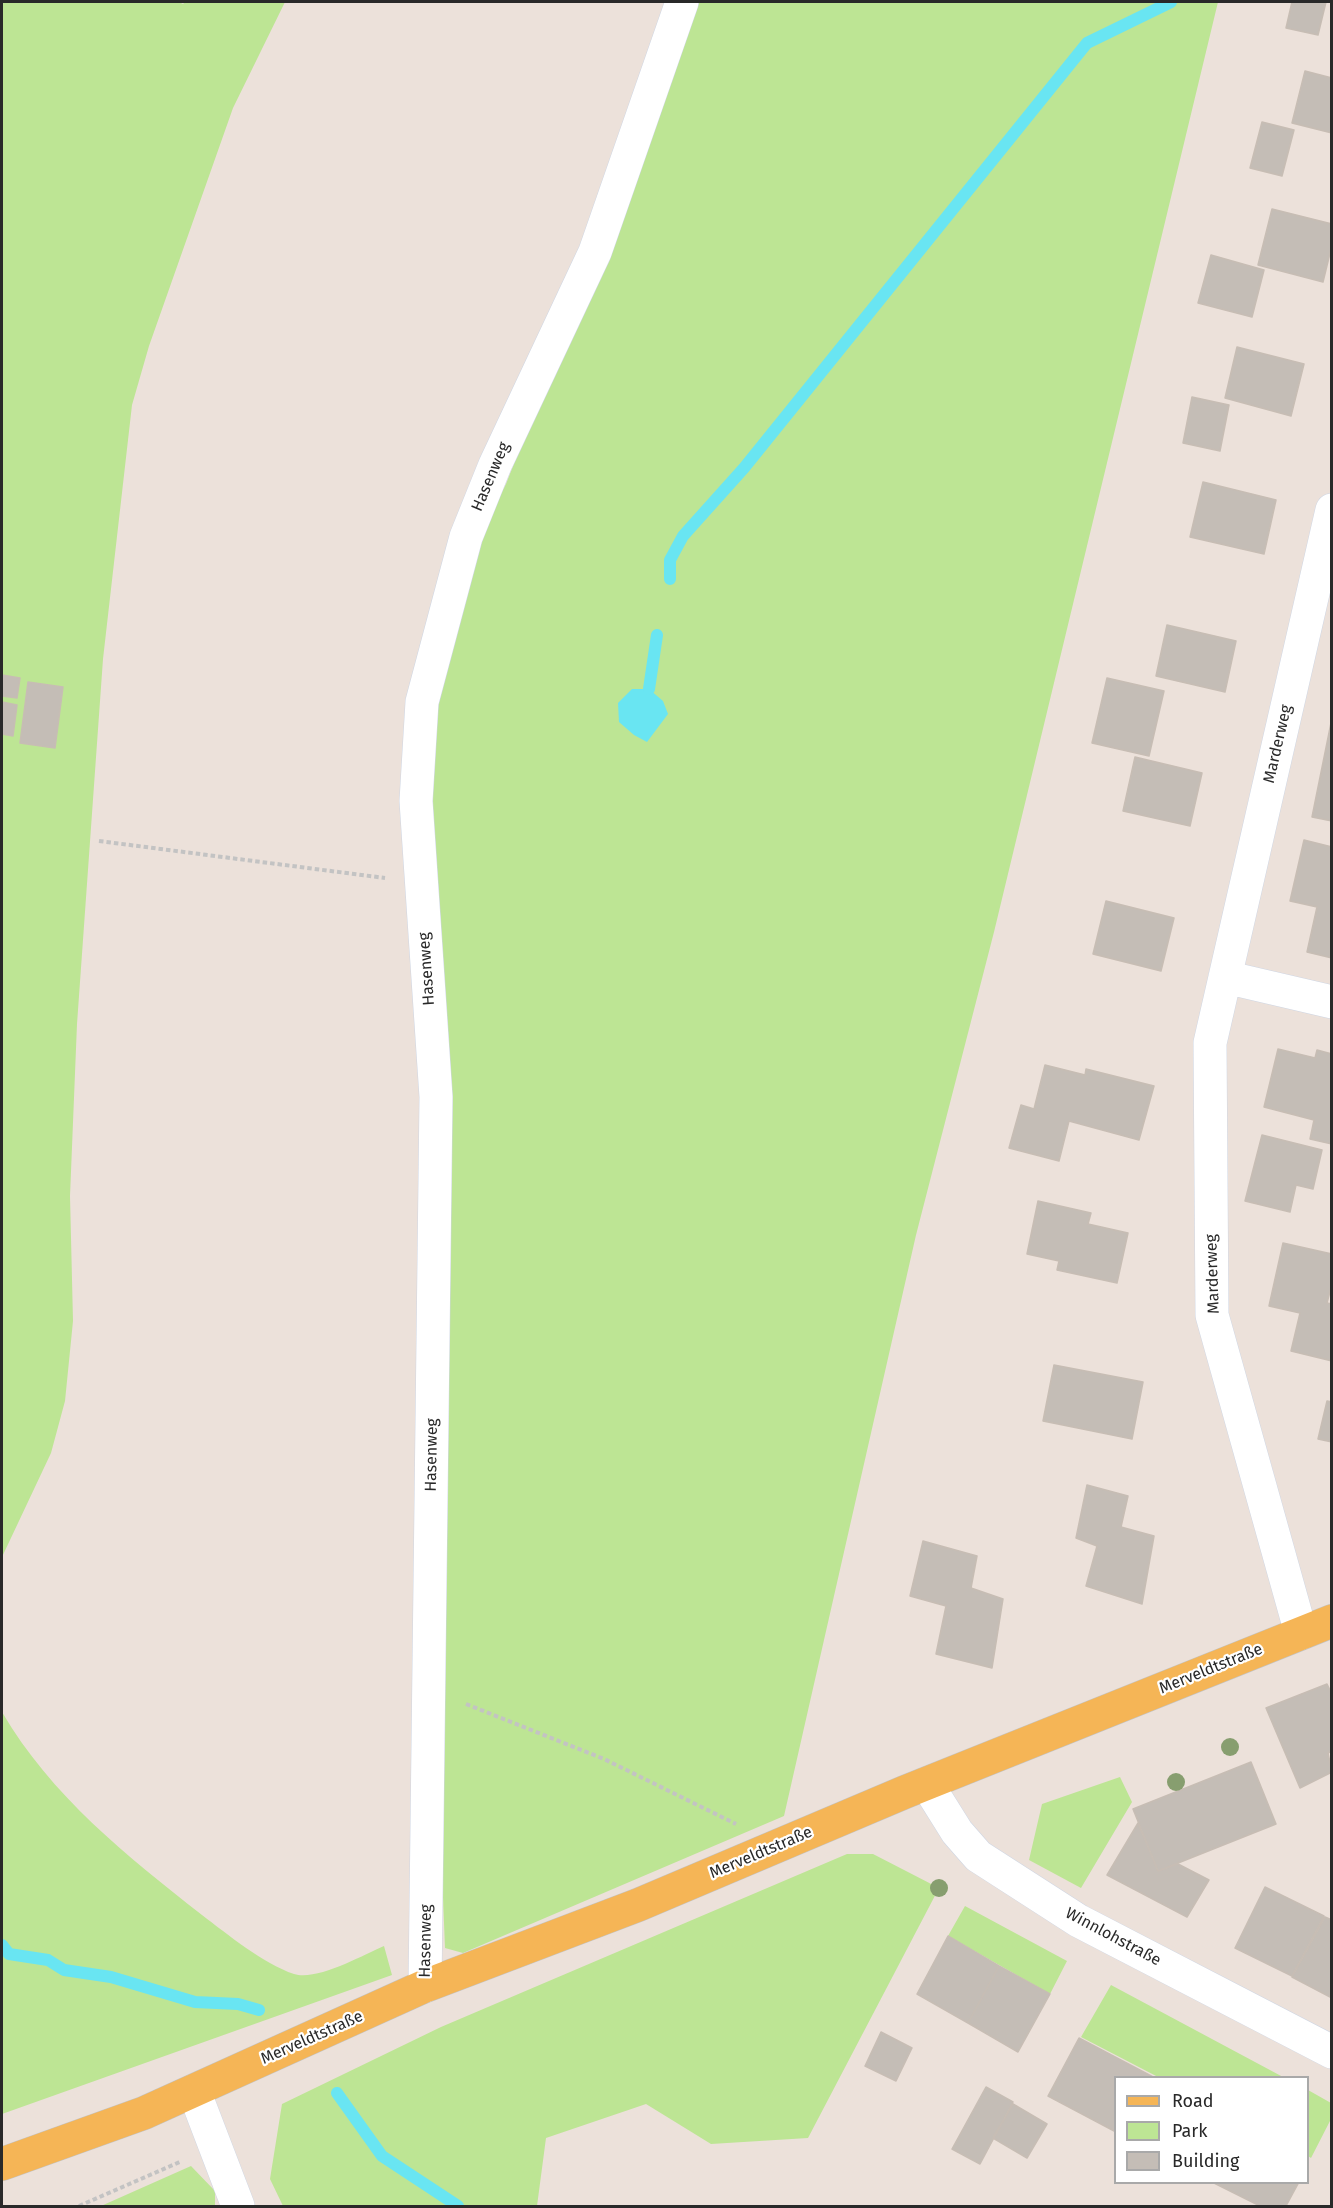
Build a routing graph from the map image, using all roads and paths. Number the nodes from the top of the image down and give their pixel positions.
1 (682, 2) edge
2 (1330, 521) edge
3 (99, 841) dead end
4 (422, 882) junction
5 (1225, 977) junction
6 (1332, 1002) edge
7 (1332, 1620) edge
8 (1301, 1633) junction
9 (429, 1690) junction
10 (927, 1784) junction
11 (780, 1845) junction
12 (425, 1986) junction
13 (1332, 2052) edge
14 (194, 2091) junction
15 (216, 2146) junction
16 (2, 2164) edge
17 (79, 2206) edge
18 (238, 2206) edge

1 - 4 street, Hasenweg
2 - 5 street, Marderweg
3 - 4 path
4 - 9 street, Hasenweg
5 - 6 street
5 - 8 street, Marderweg
7 - 8 main road, Merveldtstraße
8 - 10 main road, Merveldtstraße
9 - 11 path
9 - 12 street, Hasenweg
10 - 11 main road, Merveldtstraße
10 - 13 street, Winnlohstraße
11 - 12 main road, Merveldtstraße
12 - 14 main road, Merveldtstraße
14 - 15 street
14 - 16 main road, Merveldtstraße
15 - 17 path
15 - 18 street

